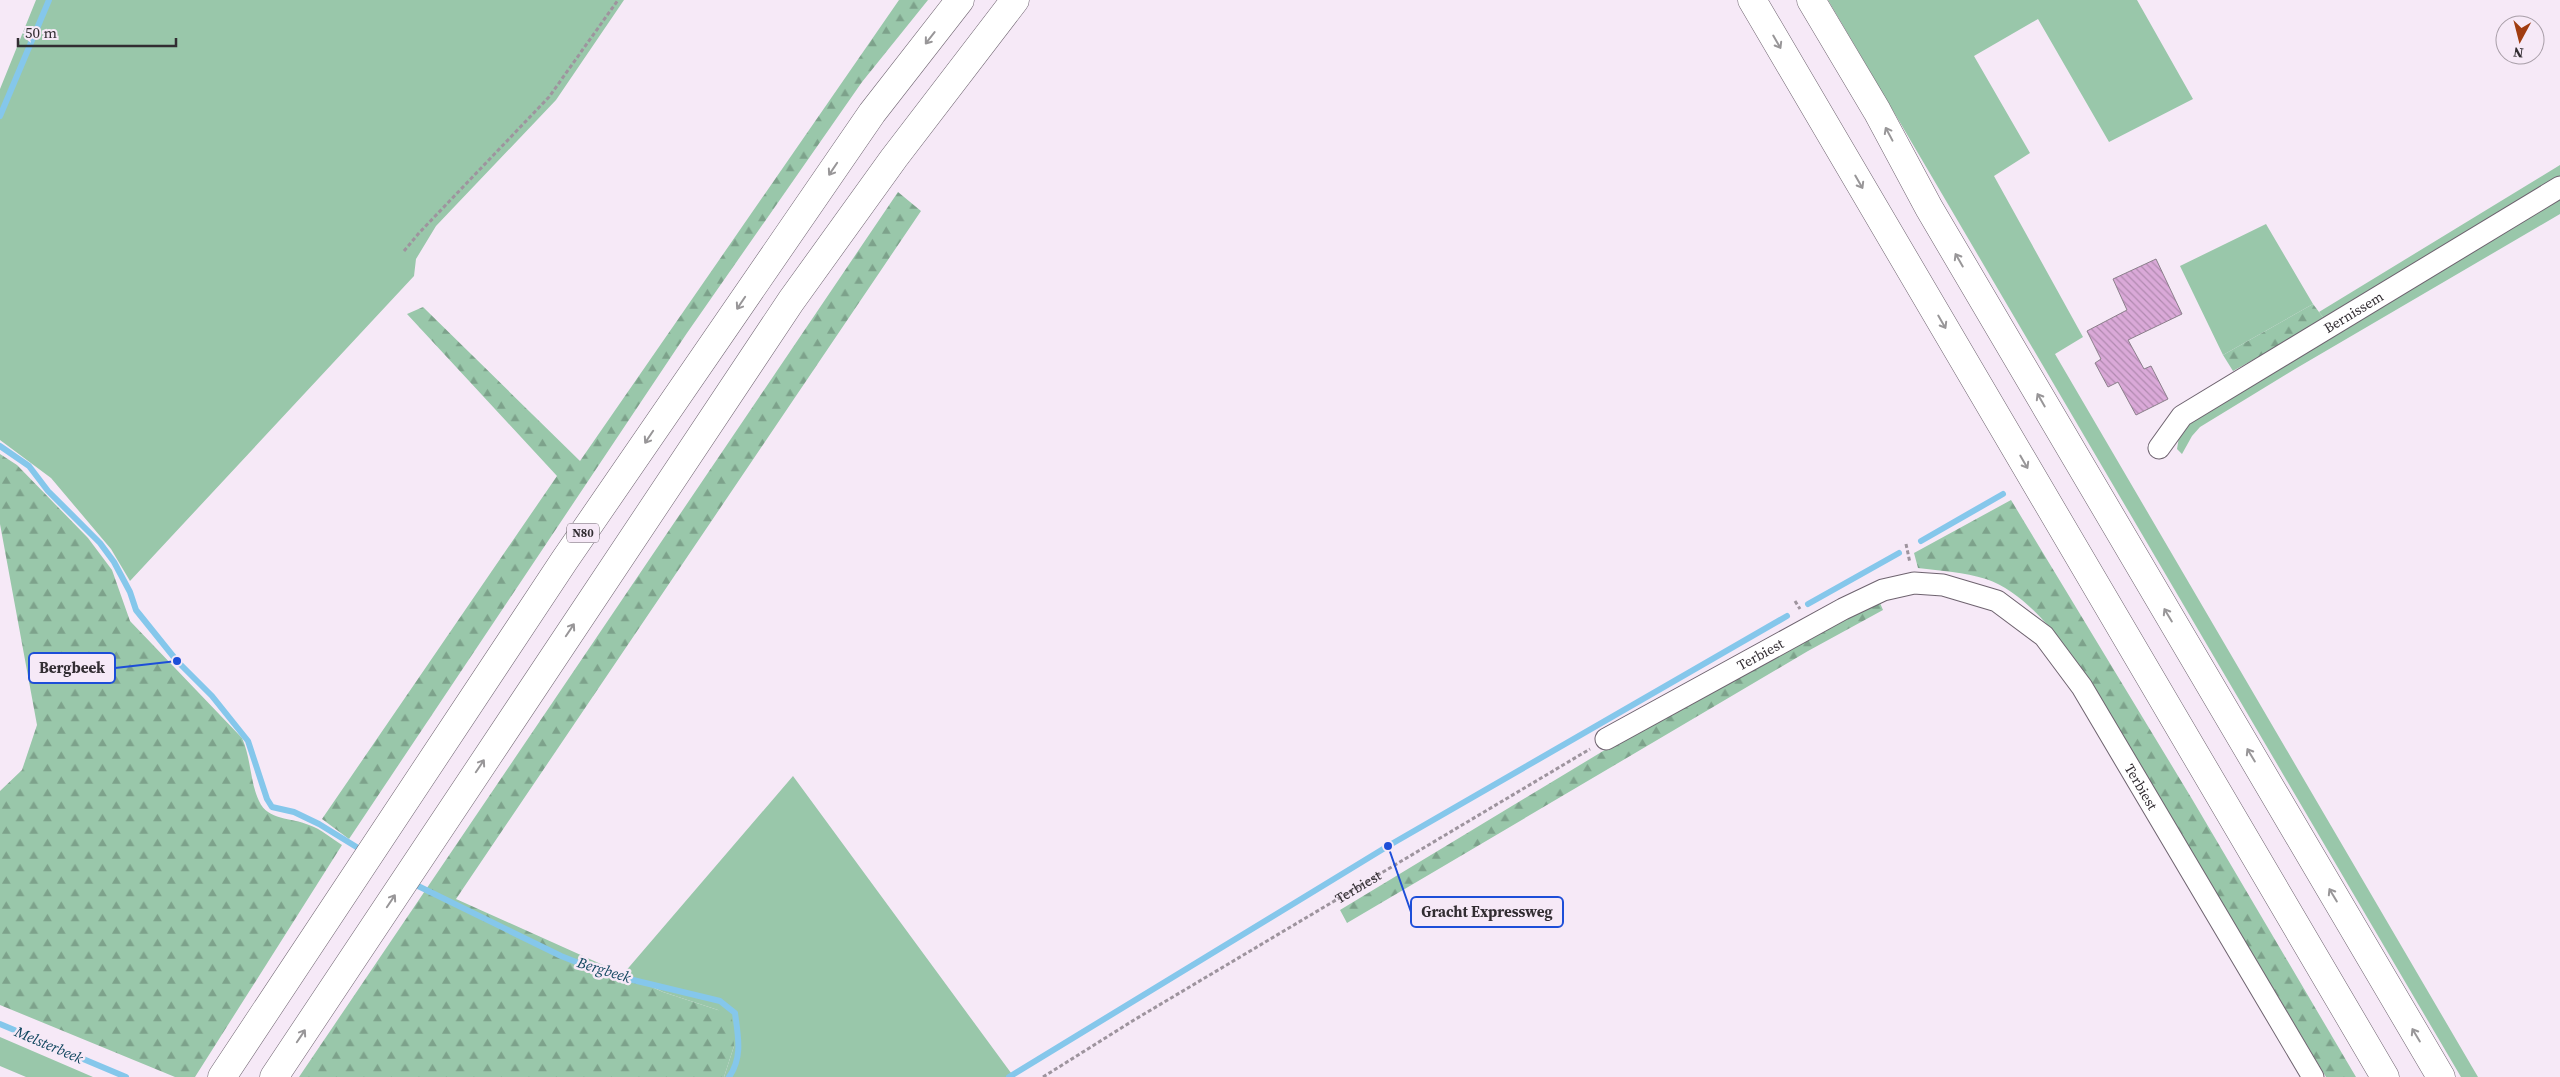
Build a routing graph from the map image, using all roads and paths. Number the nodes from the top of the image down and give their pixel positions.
1 (618, 0) edge
2 (960, 0) edge
3 (1015, 0) edge
4 (1752, 0) edge
5 (1811, 0) edge
6 (2560, 187) edge
7 (404, 251) dead end
8 (2159, 448) dead end
9 (1606, 739) joint
10 (222, 1077) edge
11 (274, 1077) edge
12 (1043, 1077) edge
13 (2313, 1077) edge
14 (2385, 1077) edge
15 (2440, 1077) edge

1 - 7 path
2 -> 10 main road, N80
11 -> 3 main road
4 -> 14 main road
15 -> 5 main road
6 - 8 street, Bernissem
9 - 12 path, Terbiest
9 - 13 street, Terbiest

